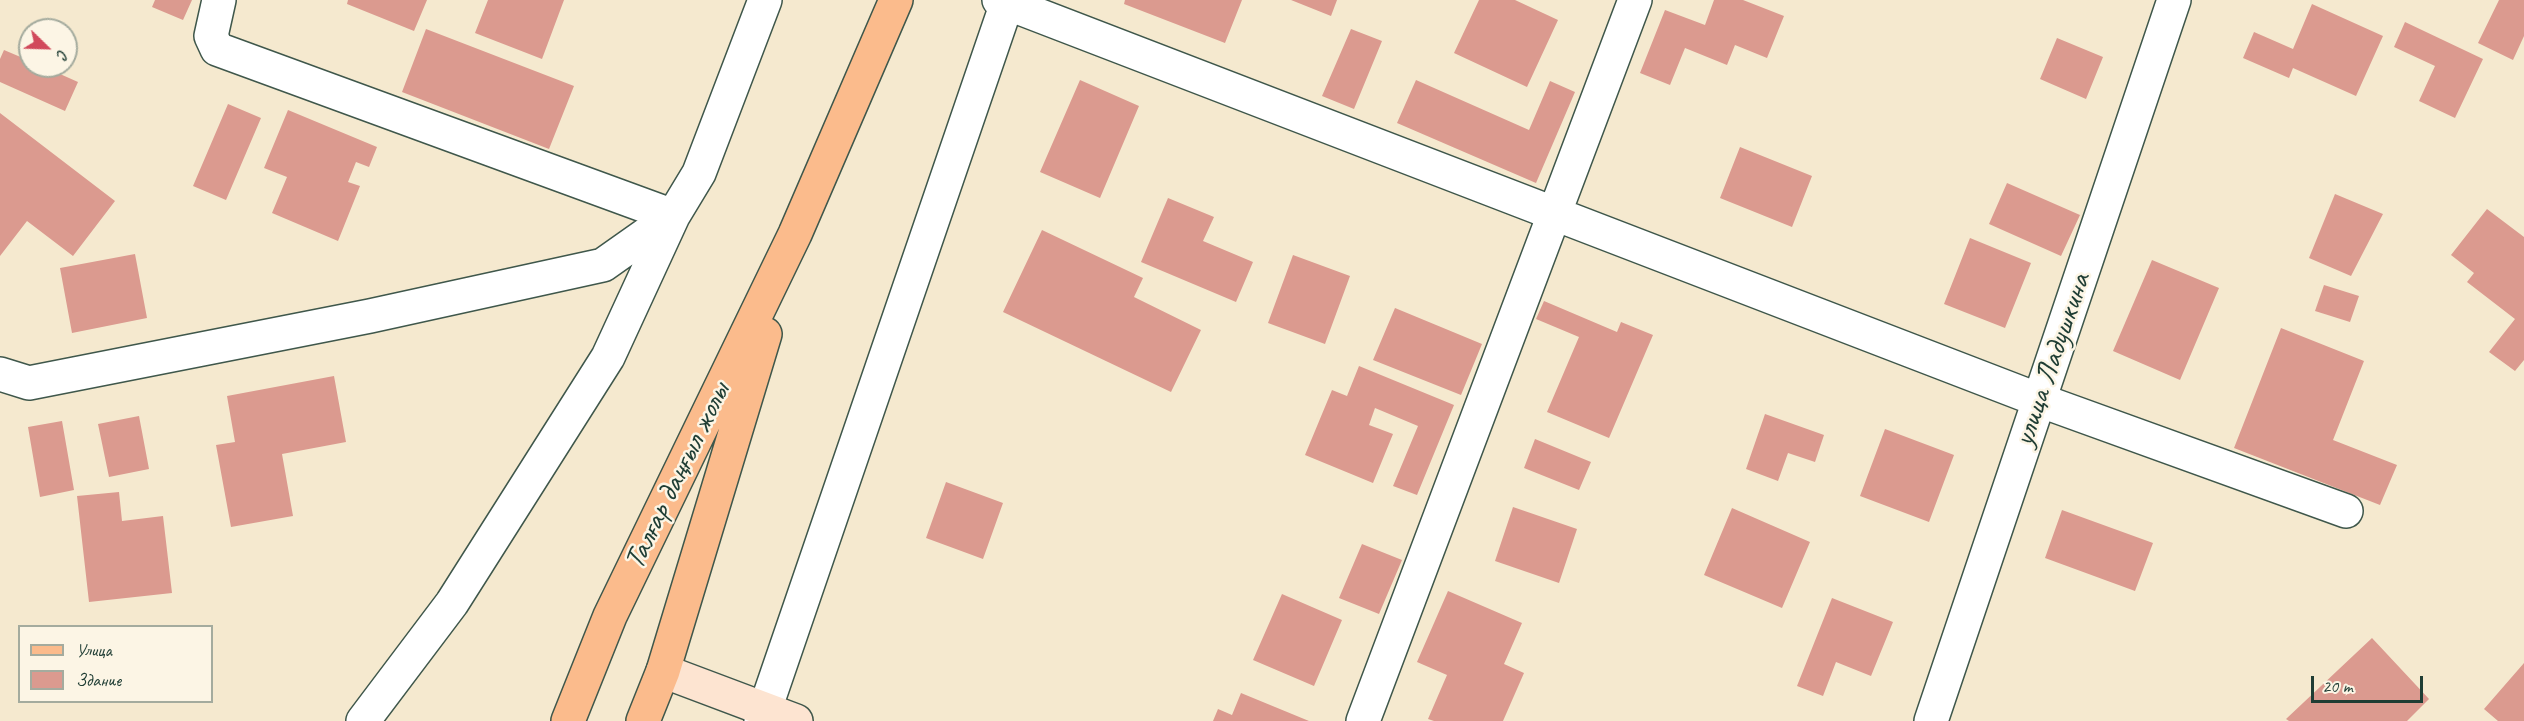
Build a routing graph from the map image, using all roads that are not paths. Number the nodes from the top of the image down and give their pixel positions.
1 (219, 0) edge
2 (765, 0) edge
3 (896, 0) edge
4 (1635, 0) edge
5 (2174, 0) edge
6 (1005, 1) edge
7 (1554, 213) junction
8 (672, 216) junction
9 (795, 234) junction
10 (0, 374) edge
11 (2039, 400) junction
12 (2346, 511) dead end
13 (663, 671) junction
14 (764, 715) edge
15 (363, 721) edge
16 (568, 721) edge
17 (643, 721) edge
18 (796, 721) edge
19 (1363, 721) edge
20 (1931, 721) edge

1 - 8 street
2 - 8 street
3 - 9 main road, Талғар даңғыл жолы
4 - 7 street
5 - 11 street, улица Ладушкина
6 - 7 street
6 - 14 street
7 - 11 street
7 - 19 street
8 - 10 street
8 - 15 street
9 - 13 main road, Талғар даңғыл жолы
9 - 16 main road, Талғар даңғыл жолы
11 - 12 street
11 - 20 street, улица Ладушкина
13 - 14 street
13 - 17 main road, Талғар даңғыл жолы
14 - 18 street

